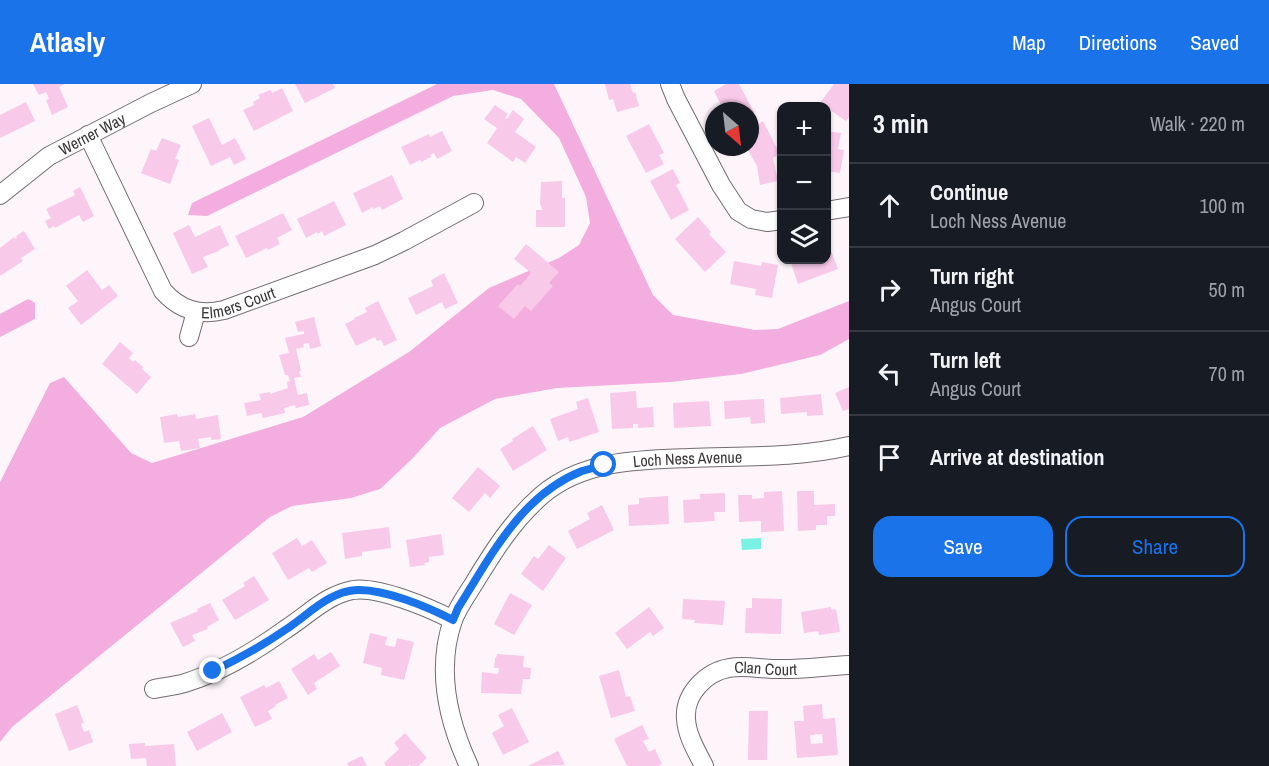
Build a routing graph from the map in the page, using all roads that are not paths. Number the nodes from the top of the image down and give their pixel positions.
1 (192, 84) edge
2 (670, 84) edge
3 (88, 135) junction
4 (0, 195) edge
5 (474, 203) dead end
6 (849, 207) edge
7 (831, 210) edge
8 (777, 221) edge
9 (196, 312) junction
10 (189, 338) dead end
11 (849, 446) edge
12 (453, 620) junction
13 (849, 665) edge
14 (154, 689) dead end
15 (469, 766) edge
16 (704, 766) edge

1 - 3 street, Werner Way
2 - 8 street
3 - 4 street, Werner Way
3 - 9 street, Elmers Court
5 - 9 street, Elmers Court
6 - 7 street
9 - 10 street
11 - 12 street, Loch Ness Avenue
12 - 14 street
12 - 15 street, Loch Ness Avenue
13 - 16 street, Clan Court

